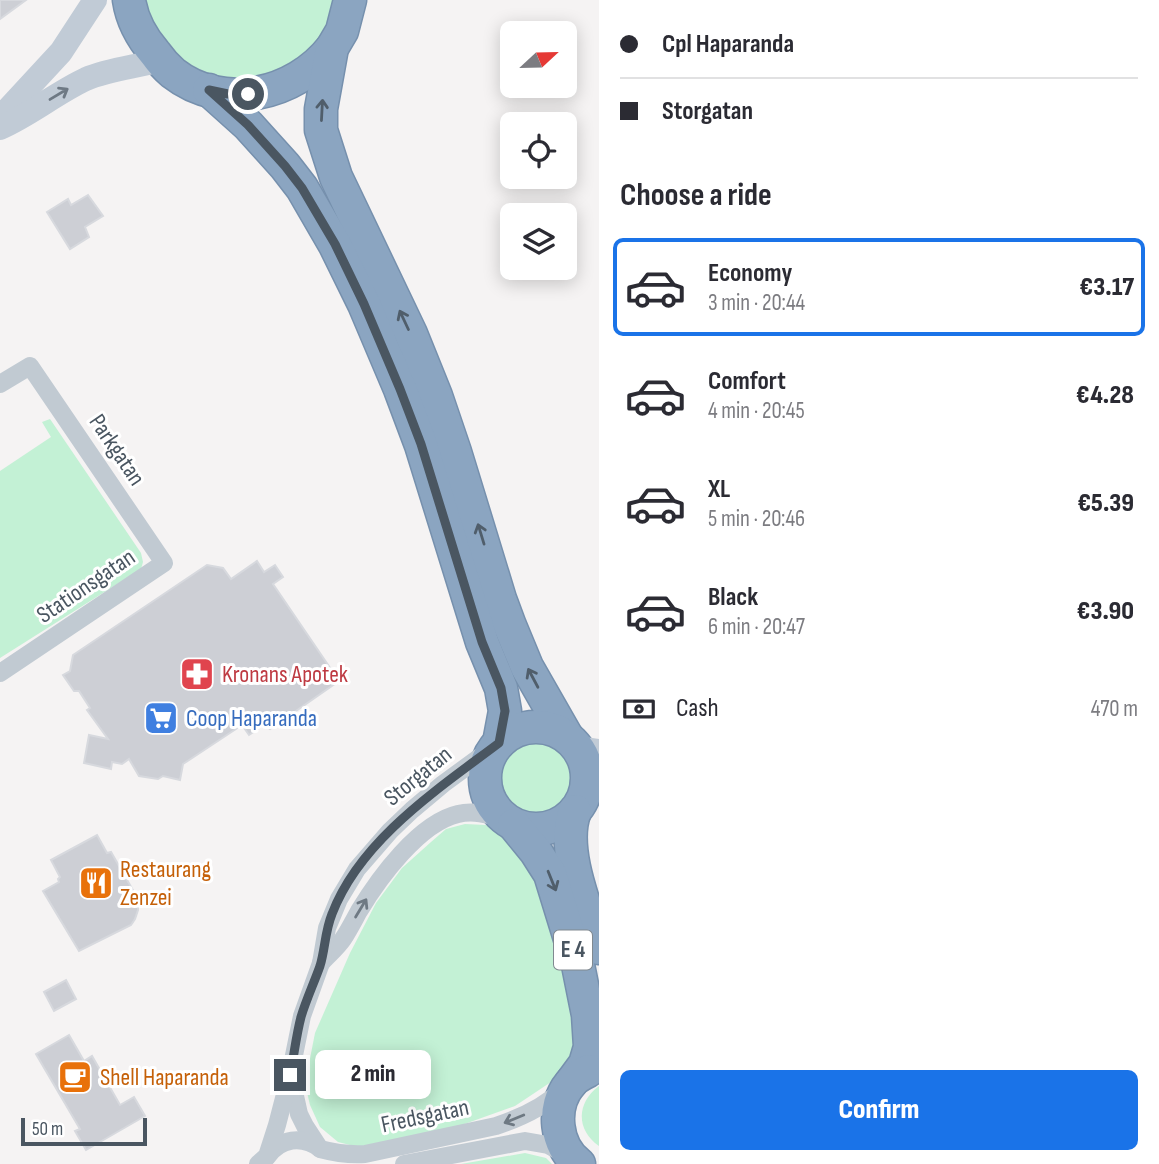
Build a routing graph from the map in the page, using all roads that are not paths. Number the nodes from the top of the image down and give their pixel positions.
1 (95, 0) edge
2 (130, 0) edge
3 (343, 23) edge
4 (160, 60) junction
5 (209, 90) junction
6 (0, 118) edge
7 (0, 128) edge
8 (0, 384) edge
9 (164, 563) joint
10 (0, 673) edge
11 (499, 743) junction
12 (581, 746) edge
13 (587, 794) edge
14 (510, 822) junction
15 (599, 948) edge
16 (321, 963) junction
17 (599, 1067) edge
18 (290, 1075) junction
19 (570, 1083) junction
20 (325, 1156) edge
21 (263, 1161) edge
22 (577, 1163) edge
23 (404, 1164) edge

1 - 6 street
2 - 4 highway, E 4
3 - 5 highway, E 4
12 -> 3 highway, E 4
4 - 5 highway, E 4
7 -> 4 street
5 - 11 highway, E 4
8 - 9 street, Parkgatan
9 - 10 street, Stationsgatan
11 - 12 highway
11 - 14 highway, E 4
11 - 16 street, Storgatan
12 - 13 highway, E 4
13 - 14 highway
13 - 15 highway, E 4
16 -> 14 street, Storgatan
14 -> 19 highway, E 4
16 - 18 street, Storgatan
17 - 19 highway
18 - 20 street, Storgatan
18 - 21 street, Storgatan
19 -> 20 street, Fredsgatan
19 - 22 highway, E 4
20 - 21 street, Storgatan
22 - 23 street, Fredsgatan

